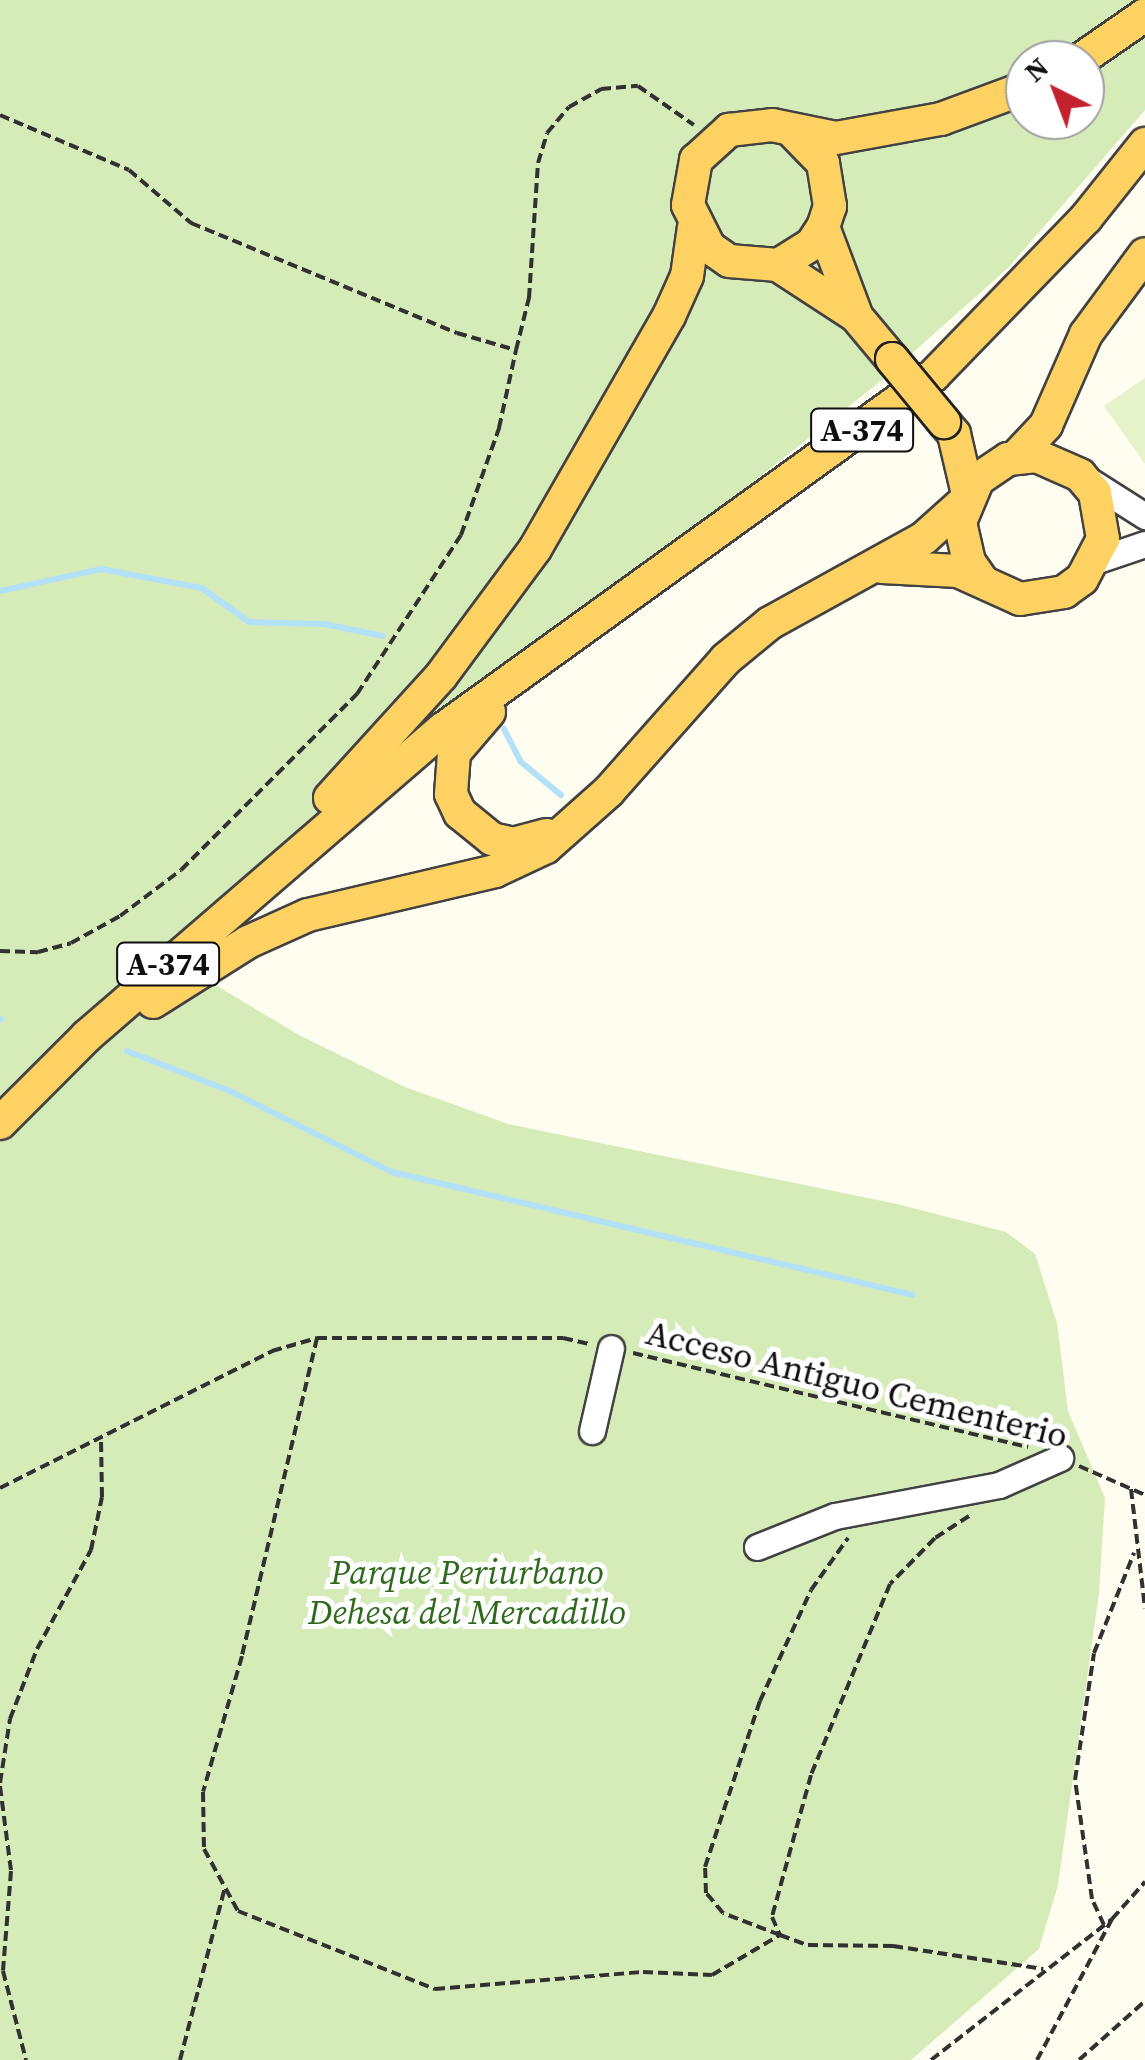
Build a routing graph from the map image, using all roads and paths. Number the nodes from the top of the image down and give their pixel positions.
1 (1145, 15) edge
2 (1105, 43) edge
3 (1005, 95) edge
4 (0, 115) edge
5 (793, 132) junction
6 (711, 142) junction
7 (1145, 144) edge
8 (694, 227) junction
9 (823, 227) junction
10 (1145, 254) edge
11 (778, 265) junction
12 (856, 316) junction
13 (516, 350) junction
14 (1071, 374) junction
15 (949, 428) junction
16 (1012, 458) junction
17 (1078, 473) junction
18 (966, 498) junction
19 (1145, 516) edge
20 (1145, 544) edge
21 (1095, 561) junction
22 (878, 568) junction
23 (981, 579) junction
24 (532, 661) junction
25 (566, 829) junction
26 (249, 892) junction
27 (0, 951) edge
28 (87, 1036) junction
29 (0, 1123) edge
30 (317, 1338) junction
31 (611, 1348) junction
32 (592, 1432) dead end
33 (101, 1437) junction
34 (1001, 1440) junction
35 (1060, 1458) junction
36 (999, 1485) junction
37 (0, 1488) edge
38 (1131, 1489) junction
39 (1145, 1495) edge
40 (883, 1510) junction
41 (757, 1547) dead end
42 (1134, 1553) junction
43 (1145, 1608) edge
44 (0, 1785) edge
45 (1145, 1882) edge
46 (225, 1887) junction
47 (1112, 1919) junction
48 (1104, 1925) junction
49 (780, 1935) junction
50 (1043, 1969) junction
51 (1145, 2001) edge
52 (26, 2060) edge
53 (180, 2060) edge
54 (931, 2060) edge
55 (1036, 2060) edge
56 (1079, 2060) edge

1 - 2 main road
3 - 5 main road
4 - 13 path
5 - 6 main road
5 - 9 main road
6 - 8 main road
6 - 13 path
7 - 24 main road, A-374
8 - 11 main road
8 - 26 main road
9 - 11 main road
9 - 12 main road
10 - 14 main road
11 - 12 main road
12 - 15 main road, bridge
13 - 27 path
14 - 16 main road
14 - 17 main road
15 - 16 main road
15 - 18 main road
16 - 17 main road
16 - 18 main road
17 - 19 street
17 - 21 main road
18 - 22 main road
18 - 23 main road
20 - 21 street
21 - 23 main road
22 - 23 main road
22 - 25 main road
24 - 25 main road
24 - 26 main road, A-374
25 - 28 main road
26 - 28 main road, A-374
28 - 29 main road, A-374
30 - 31 path, Acceso Antiguo Cementerio
30 - 33 path, Acceso Antiguo Cementerio
30 - 46 path
31 - 32 street
31 - 34 path, Acceso Antiguo Cementerio
33 - 37 path, Acceso Antiguo Cementerio
33 - 44 path
34 - 35 path, Acceso Antiguo Cementerio
34 - 36 path
35 - 36 street
35 - 38 path, Acceso Antiguo Cementerio
36 - 40 street
36 - 49 path
38 - 39 path, Acceso Antiguo Cementerio
38 - 42 path
40 - 41 street
40 - 49 path
42 - 43 path
42 - 48 path
44 - 52 path
45 - 47 path
46 - 49 path
46 - 53 path
47 - 48 path
47 - 55 path
48 - 50 path
49 - 50 path
50 - 54 path
51 - 56 path

